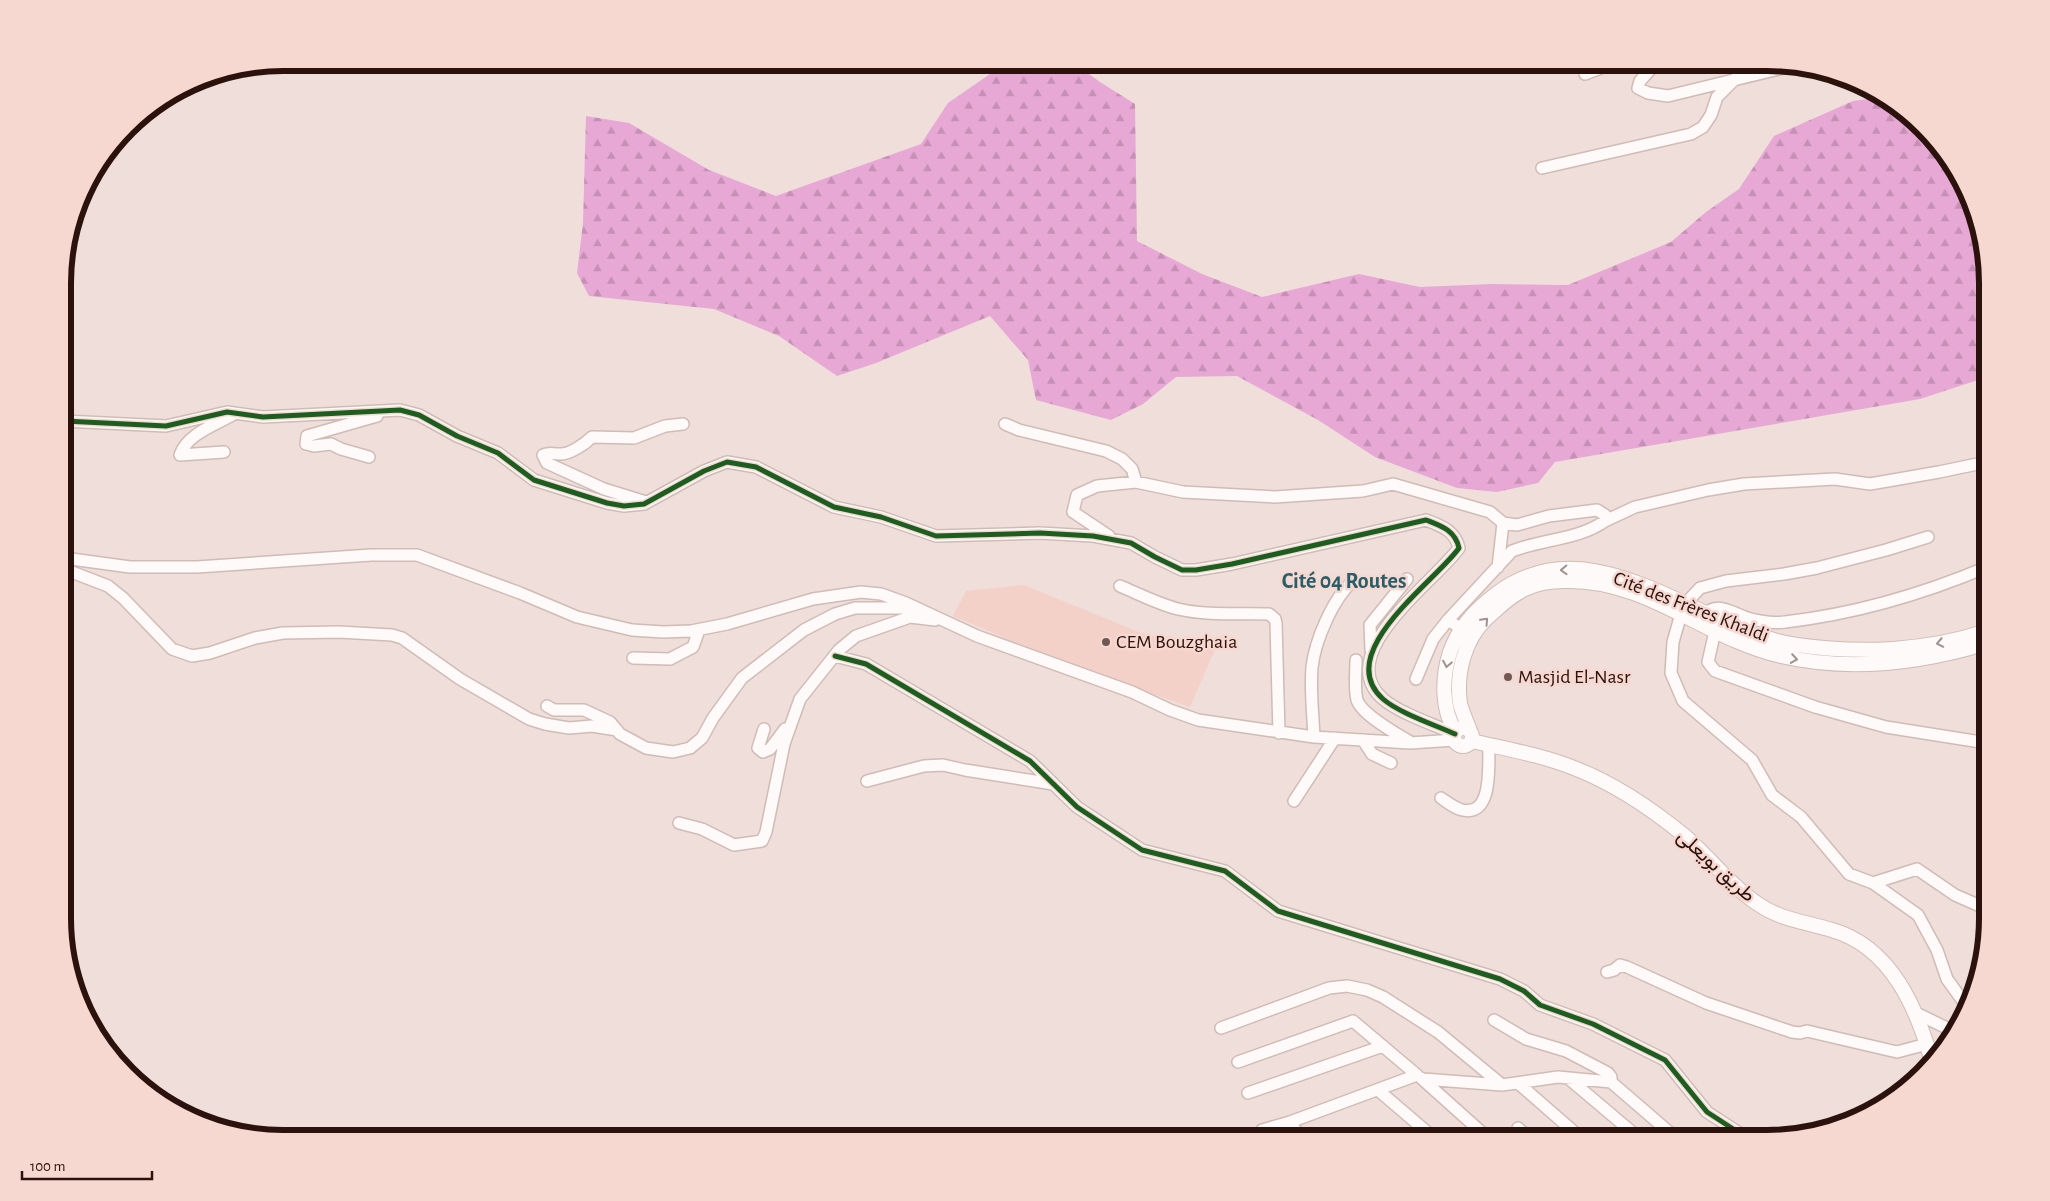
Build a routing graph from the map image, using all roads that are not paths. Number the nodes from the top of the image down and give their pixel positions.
1 (1592, 71) edge
2 (1648, 71) edge
3 (1769, 71) edge
4 (1585, 74) dead end
5 (1735, 79) junction
6 (1542, 168) dead end
7 (400, 410) junction
8 (235, 414) junction
9 (71, 422) edge
10 (683, 424) dead end
11 (1005, 424) dead end
12 (224, 452) dead end
13 (370, 457) dead end
14 (1979, 464) edge
15 (1136, 482) junction
16 (648, 502) junction
17 (1605, 521) junction
18 (1503, 523) junction
19 (1928, 536) dead end
20 (1113, 539) junction
21 (71, 559) edge
22 (1498, 567) junction
23 (1979, 570) edge
24 (71, 572) edge
25 (1407, 579) dead end
26 (1353, 581) dead end
27 (1120, 586) dead end
28 (916, 608) junction
29 (1683, 609) junction
30 (1702, 618) junction
31 (1448, 620) junction
32 (947, 622) junction
33 (1719, 626) junction
34 (1460, 628) junction
35 (699, 630) junction
36 (1979, 633) edge
37 (1979, 645) edge
38 (1371, 650) junction
39 (835, 656) junction
40 (633, 658) dead end
41 (1356, 660) dead end
42 (1416, 679) dead end
43 (547, 706) dead end
44 (792, 720) junction
45 (1382, 724) junction
46 (764, 729) dead end
47 (617, 730) junction
48 (1279, 733) junction
49 (1462, 735) junction
50 (1314, 737) junction
51 (1335, 738) junction
52 (1363, 740) junction
53 (1381, 742) junction
54 (1979, 742) edge
55 (1410, 743) junction
56 (1489, 745) junction
57 (1391, 763) dead end
58 (867, 780) dead end
59 (1053, 784) junction
60 (1441, 798) dead end
61 (1294, 801) dead end
62 (679, 823) dead end
63 (1873, 883) junction
64 (1979, 906) edge
65 (1608, 972) dead end
66 (1963, 1000) edge
67 (1916, 1013) junction
68 (1494, 1020) dead end
69 (1221, 1028) dead end
70 (1947, 1028) edge
71 (1927, 1044) junction
72 (1383, 1046) junction
73 (1930, 1054) edge
74 (1238, 1062) dead end
75 (1420, 1077) junction
76 (1567, 1078) junction
77 (1611, 1082) junction
78 (1518, 1083) junction
79 (1502, 1085) junction
80 (1378, 1090) junction
81 (1248, 1093) dead end
82 (1290, 1122) junction
83 (1262, 1130) dead end
84 (1296, 1130) edge
85 (1425, 1130) edge
86 (1479, 1130) edge
87 (1571, 1130) edge
88 (1629, 1130) edge
89 (1667, 1130) edge
90 (1735, 1130) edge

1 - 4 street
2 - 5 street
3 - 5 street
5 - 6 street
7 - 8 street
7 - 13 street
7 - 16 street
8 - 9 street
8 - 12 street
10 - 16 street
11 - 15 street
14 - 17 street
15 - 18 street
15 - 20 street
16 - 20 street
17 - 18 street
17 - 22 street
18 - 22 street
19 - 29 street
20 - 38 street
21 - 35 street
22 - 31 street
23 - 30 street
24 - 47 street
25 - 38 street
26 - 50 street
27 - 48 street
28 - 32 street
28 - 35 street
28 - 47 street
29 - 30 main road, Cité des Frères Khaldi
29 -> 34 main road, Cité des Frères Khaldi
49 -> 29 main road, Cité des Frères Khaldi
29 - 63 street
30 - 33 main road, Cité des Frères Khaldi
31 - 34 street
31 - 42 street
32 - 39 street
32 - 48 street
36 -> 33 main road, Cité des Frères Khaldi
33 -> 37 main road, Cité des Frères Khaldi
33 - 54 street
34 -> 49 main road, Cité des Frères Khaldi
35 - 40 street
38 - 49 street
39 - 44 street
39 - 59 street
41 - 45 street
43 - 47 street
44 - 46 street
44 - 62 street
45 - 53 street
45 - 55 street
48 - 50 street
49 - 55 street
49 - 56 main road, طريق بويعلى
50 - 51 street
51 - 52 street
51 - 61 street
52 - 53 street
52 - 57 street
53 - 55 street
56 - 60 street
56 - 67 main road, طريق بويعلى
58 - 59 street
59 - 90 street
63 - 64 street
63 - 66 street
65 - 71 street
67 - 70 street
67 - 71 main road, طريق بويعلى
68 - 77 street
69 - 79 street
71 - 73 main road, طريق بويعلى
72 - 74 street
72 - 75 street
72 - 81 street
75 - 79 street
75 - 80 street
75 - 86 street
76 - 77 street
76 - 78 street
76 - 88 street
77 - 89 street
78 - 79 street
78 - 87 street
80 - 82 street
80 - 85 street
82 - 83 street
82 - 84 street

